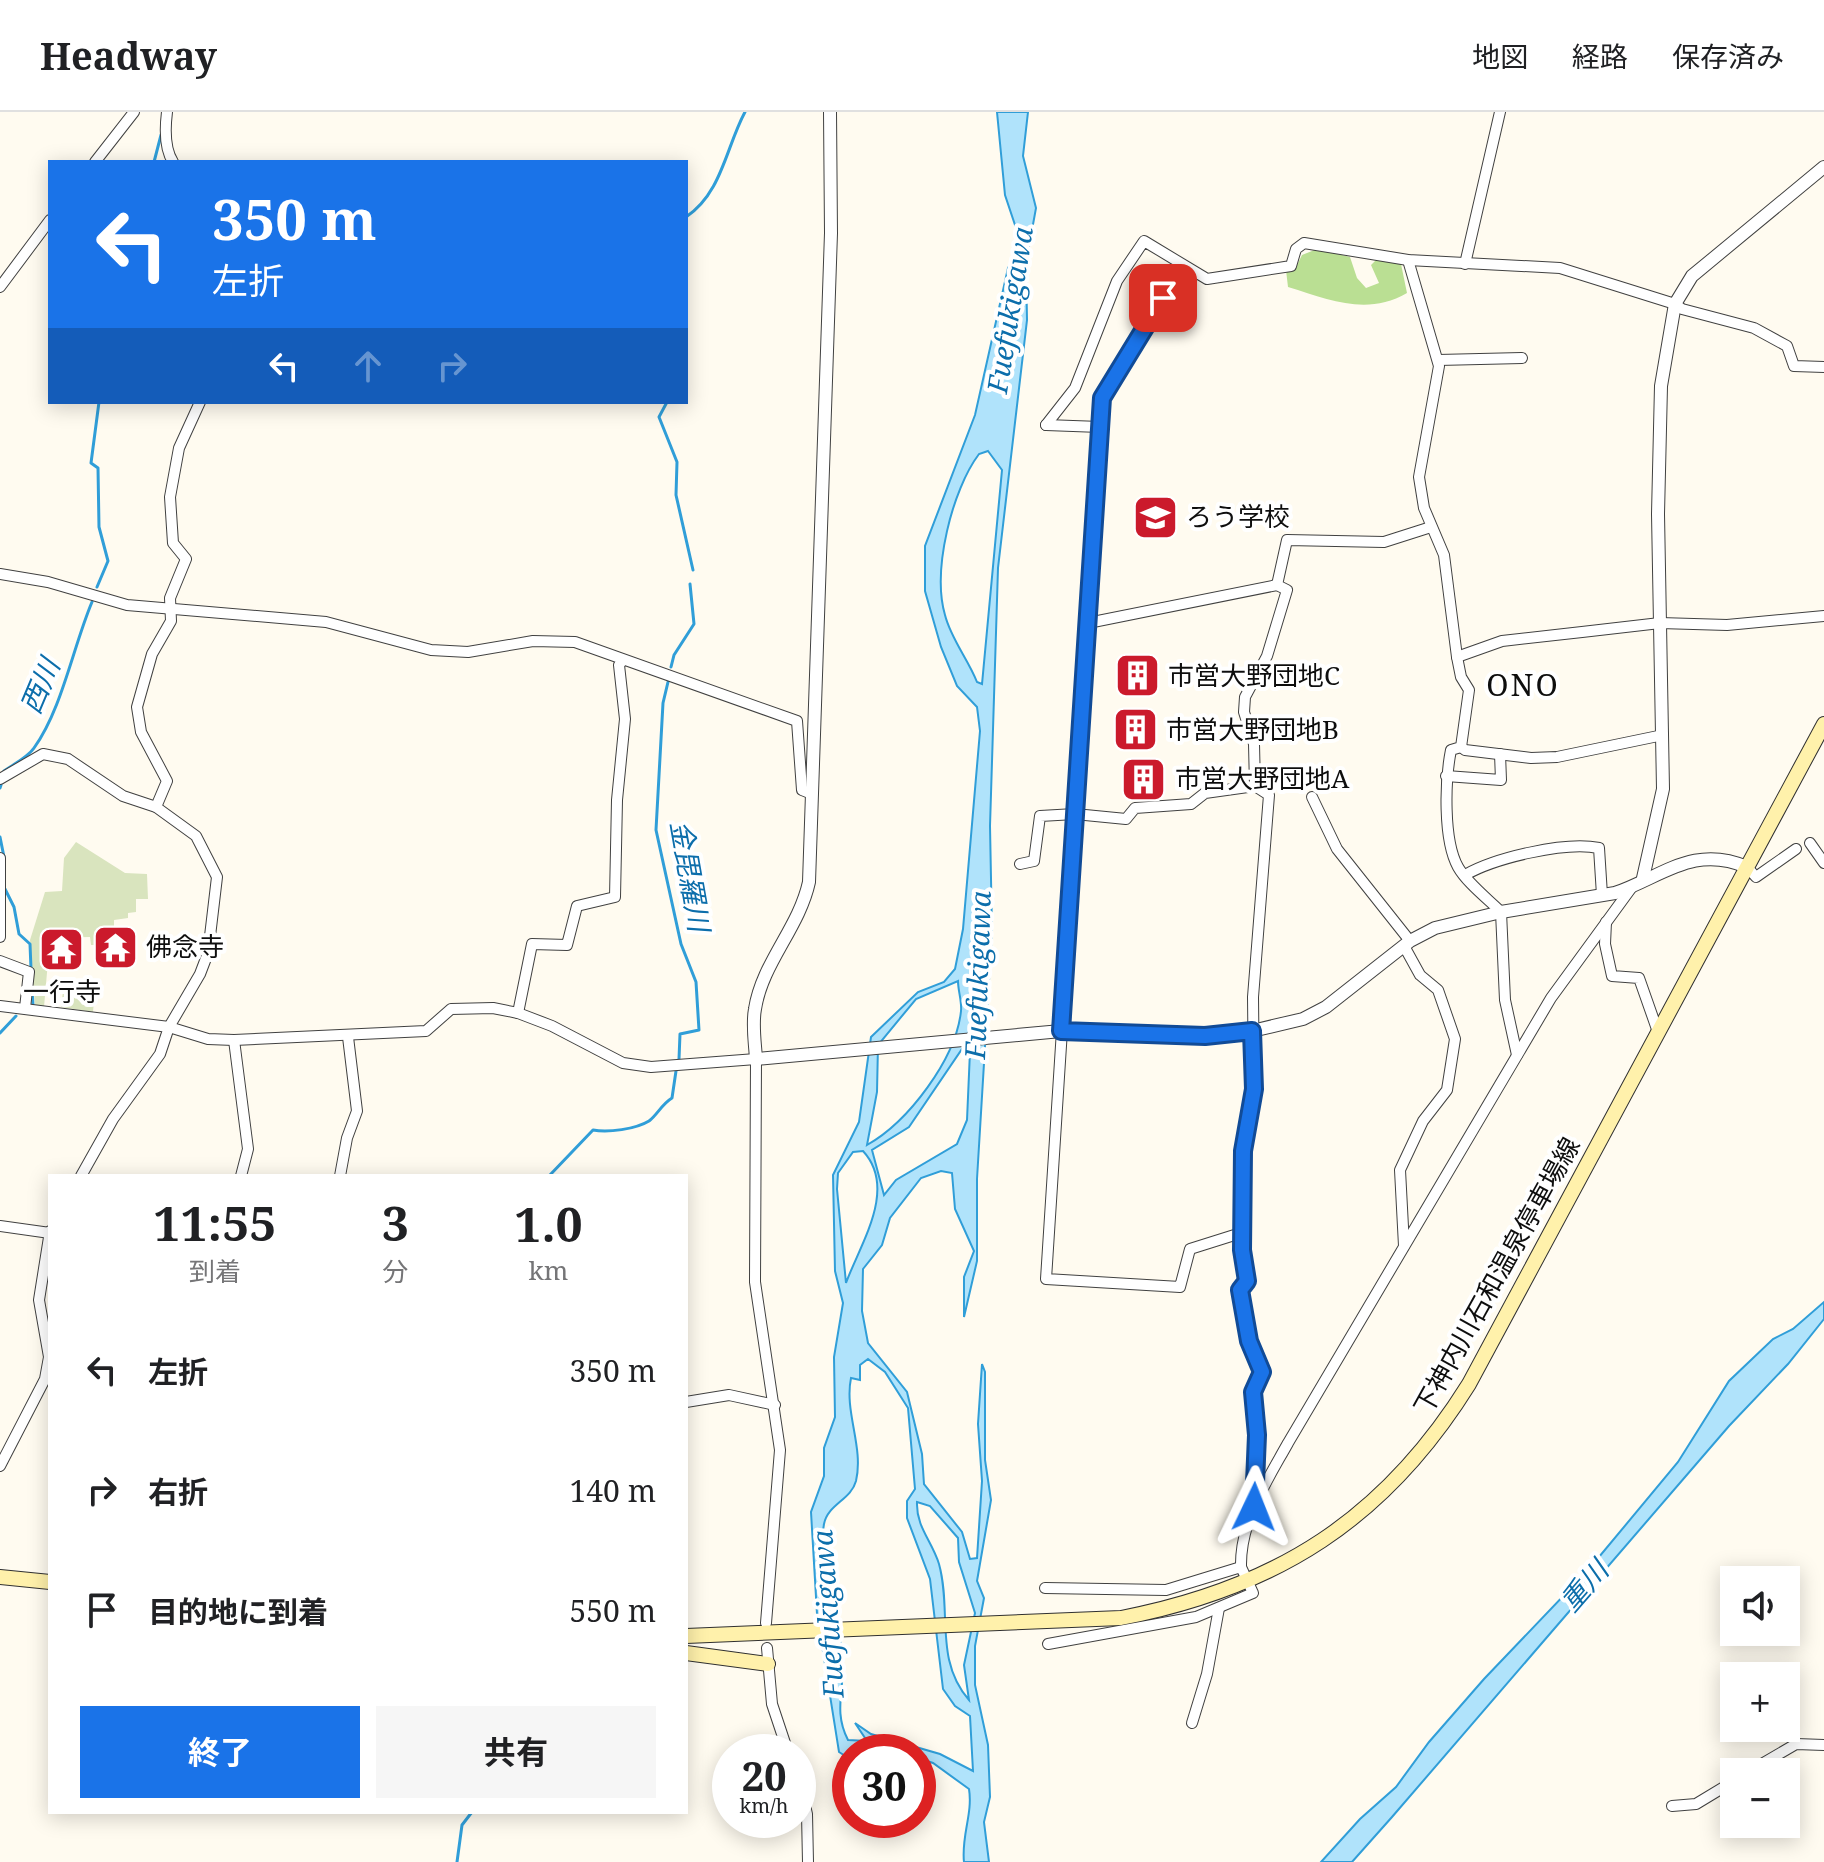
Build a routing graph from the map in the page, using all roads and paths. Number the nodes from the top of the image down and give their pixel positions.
1 (134, 112) edge
2 (167, 112) edge
3 (830, 112) edge
4 (1500, 112) edge
5 (97, 160) edge
6 (172, 160) edge
7 (1824, 167) edge
8 (48, 223) edge
9 (1408, 260) junction
10 (1465, 264) junction
11 (1183, 267) junction
12 (0, 287) edge
13 (1675, 304) junction
14 (1522, 358) dead end
15 (1438, 360) junction
16 (1824, 367) edge
17 (199, 404) edge
18 (1100, 427) junction
19 (1431, 527) junction
20 (0, 574) edge
21 (1277, 585) junction
22 (170, 611) junction
23 (1824, 616) edge
24 (1088, 623) junction
25 (1660, 623) junction
26 (1457, 657) junction
27 (623, 660) junction
28 (1824, 724) edge
29 (1663, 735) junction
30 (1461, 747) junction
31 (1500, 754) junction
32 (1446, 776) junction
33 (0, 779) edge
34 (1255, 786) junction
35 (812, 794) junction
36 (1312, 797) dead end
37 (156, 807) junction
38 (1075, 814) junction
39 (1810, 843) dead end
40 (1796, 849) dead end
41 (0, 858) edge
42 (1824, 863) edge
43 (1020, 864) dead end
44 (1747, 867) junction
45 (1465, 875) junction
46 (1643, 878) junction
47 (1632, 887) junction
48 (1602, 895) junction
49 (1501, 912) junction
50 (1606, 920) junction
51 (0, 937) edge
52 (1407, 943) junction
53 (0, 961) edge
54 (0, 1006) edge
55 (25, 1008) junction
56 (518, 1013) junction
57 (169, 1027) junction
58 (1061, 1031) junction
59 (1252, 1031) junction
60 (1658, 1032) junction
61 (348, 1037) junction
62 (234, 1040) junction
63 (1517, 1055) junction
64 (756, 1059) junction
65 (82, 1174) edge
66 (242, 1174) edge
67 (340, 1174) edge
68 (0, 1226) edge
69 (48, 1232) edge
70 (1244, 1232) junction
71 (48, 1244) edge
72 (1404, 1247) junction
73 (48, 1351) edge
74 (48, 1382) edge
75 (688, 1402) edge
76 (775, 1405) junction
77 (0, 1466) edge
78 (1254, 1507) junction
79 (1241, 1567) junction
80 (0, 1577) edge
81 (1249, 1581) junction
82 (48, 1582) edge
83 (1045, 1588) dead end
84 (1219, 1608) junction
85 (766, 1623) dead end
86 (688, 1636) edge
87 (1048, 1644) dead end
88 (767, 1648) dead end
89 (688, 1653) edge
90 (768, 1664) junction
91 (1192, 1723) dead end
92 (781, 1734) edge
93 (1824, 1745) edge
94 (1772, 1758) edge
95 (1720, 1789) edge
96 (1672, 1806) dead end
97 (808, 1838) edge
98 (808, 1862) edge

1 - 5 street
2 - 6 street
3 - 35 street
4 - 10 street
7 - 13 street
8 - 12 street
9 - 10 street
9 - 11 street
9 - 15 street
10 - 13 street
11 - 18 street
11 - 18 street
13 - 16 street
13 - 25 street
14 - 15 street
15 - 19 street
17 - 22 street
18 - 24 street
19 - 21 street
19 - 26 street
20 - 22 street
21 - 24 street
21 - 34 street
22 - 27 street
22 - 37 street
23 - 25 street
24 - 38 street
25 - 26 street
25 - 29 street
26 - 30 street
27 - 35 street
27 - 56 street
28 - 44 main road, 下神内川石和温泉停車場線
29 - 31 street
29 - 46 street
30 - 31 street
30 - 32 street
31 - 32 street
32 - 45 street
33 - 37 street
34 - 38 street
34 - 59 street
35 - 64 street
36 - 52 street
37 - 57 street
38 - 43 street
38 - 58 street
39 - 42 street
40 - 44 street
41 - 51 street
44 - 46 street
44 - 60 main road, 下神内川石和温泉停車場線
45 - 48 street
45 - 49 street
46 - 47 street
47 - 48 street
47 - 50 street
48 - 49 street
49 - 52 street
49 - 63 street
50 - 60 street
50 - 63 street
52 - 59 street
52 - 72 street
53 - 55 street
54 - 55 street
55 - 57 street
56 - 61 street
56 - 64 street
57 - 62 street
57 - 65 street
58 - 59 street
58 - 64 street
58 - 70 street
59 - 70 street
60 - 81 main road, 下神内川石和温泉停車場線
61 - 62 street
61 - 67 street
62 - 66 street
63 - 72 street
64 - 76 street
68 - 69 street
70 - 78 street
71 - 73 street
72 - 78 street
74 - 77 street
75 - 76 street
76 - 85 street
78 - 79 street
79 - 81 street
79 - 83 street
80 - 82 main road
81 - 84 street
81 - 86 main road, 下神内川石和温泉停車場線
84 - 87 street
84 - 91 street
88 - 90 street
89 - 90 main road
90 - 92 street
93 - 94 street
95 - 96 street
97 - 98 street

